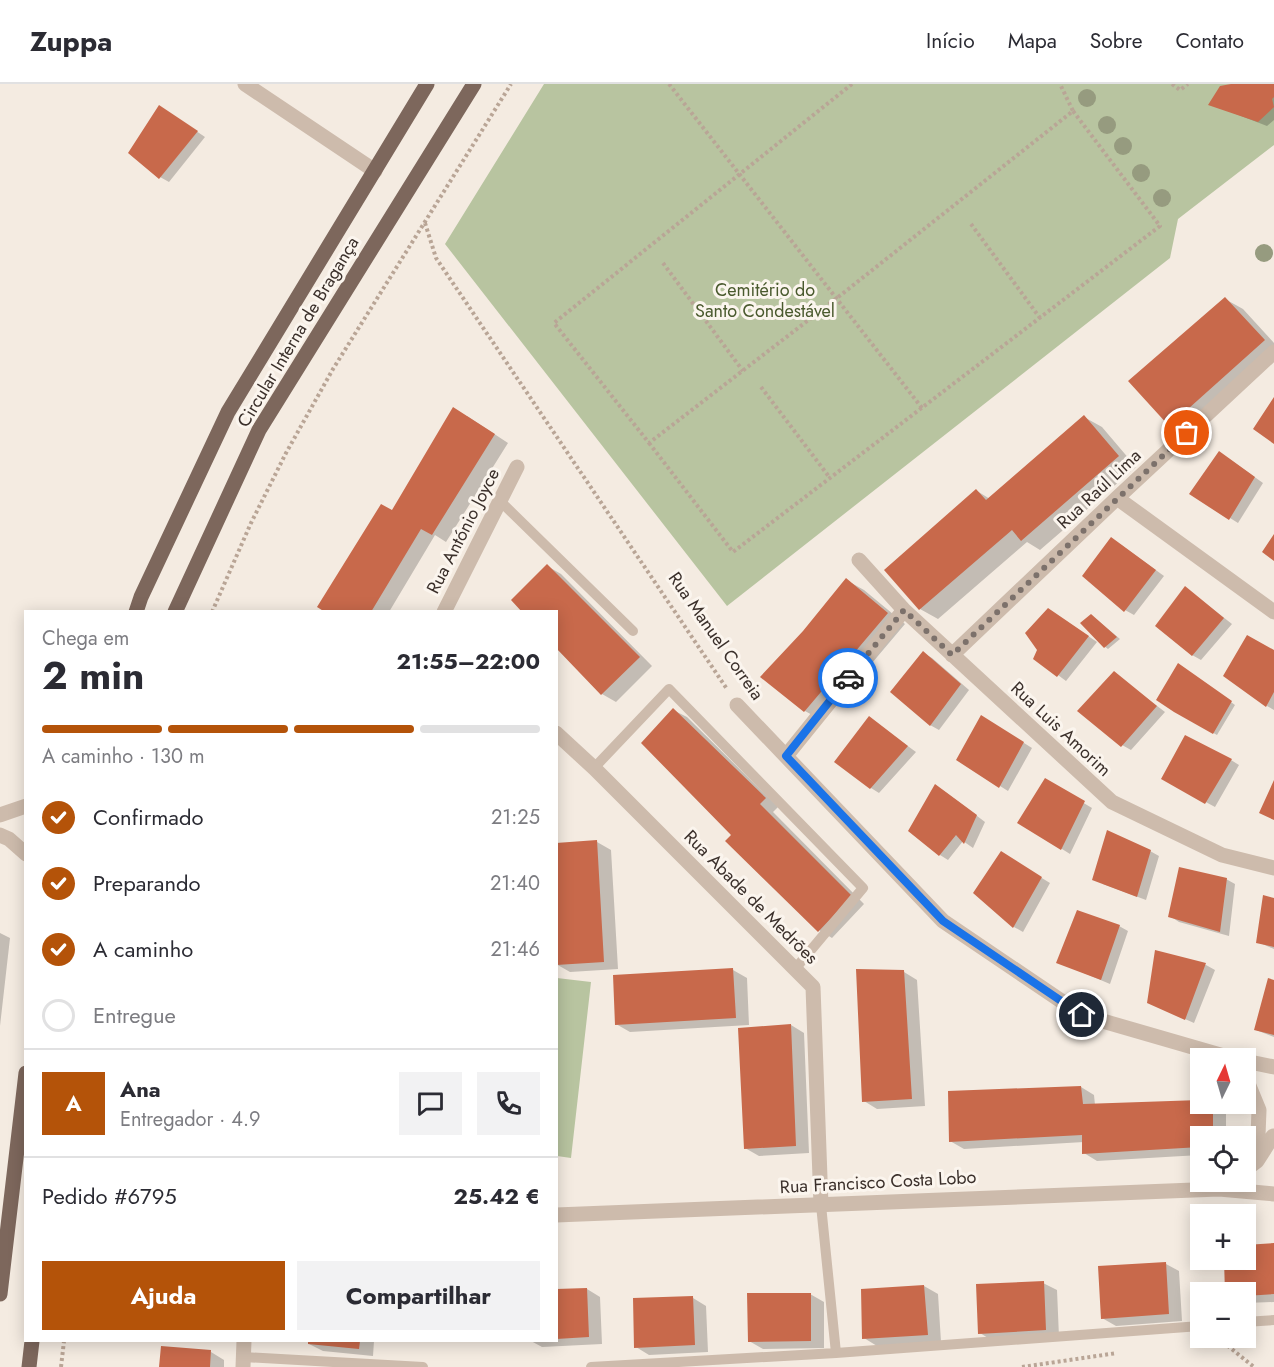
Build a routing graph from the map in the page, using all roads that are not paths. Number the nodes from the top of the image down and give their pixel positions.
1 (245, 84) edge
2 (427, 84) edge
3 (474, 84) edge
4 (375, 171) junction
5 (1274, 352) edge
6 (517, 467) dead end
7 (1117, 498) junction
8 (500, 501) junction
9 (859, 560) dead end
10 (137, 610) edge
11 (176, 610) edge
12 (445, 610) edge
13 (904, 610) junction
14 (1274, 612) edge
15 (633, 631) dead end
16 (952, 655) junction
17 (737, 705) road end
18 (558, 735) edge
19 (786, 756) junction
20 (594, 768) junction
21 (24, 807) edge
22 (0, 815) edge
23 (0, 835) edge
24 (24, 852) edge
25 (1274, 868) edge
26 (795, 969) junction
27 (1194, 1048) edge
28 (1256, 1063) edge
29 (1274, 1067) edge
30 (24, 1090) edge
31 (1256, 1100) edge
32 (1259, 1117) junction
33 (1273, 1134) edge
34 (1256, 1135) edge
35 (1256, 1158) edge
36 (1190, 1189) edge
37 (1256, 1192) edge
38 (1274, 1194) edge
39 (821, 1205) junction
40 (558, 1215) edge
41 (0, 1294) edge
42 (1274, 1320) edge
43 (1256, 1321) edge
44 (1190, 1327) edge
45 (32, 1342) edge
46 (244, 1342) edge
47 (836, 1353) junction
48 (243, 1362) edge
49 (29, 1367) edge
50 (423, 1367) edge
51 (591, 1367) edge

1 - 4 street
2 - 4 main road, Circular Interna de Bragança
3 - 11 main road, Circular Interna de Bragança
4 - 10 main road, Circular Interna de Bragança
5 - 7 street, Rua Raúl Lima
6 - 8 street, Rua António Joyce
7 - 14 street
7 - 16 street, Rua Raúl Lima
8 - 12 street, Rua António Joyce
8 - 15 lane
9 - 13 street, Rua Luis Amorim
13 - 16 street, Rua Luis Amorim
13 - 19 street
16 - 25 street, Rua Luis Amorim
17 - 19 street, Rua Manuel Correia
18 - 20 street, Rua Abade de Medrões
19 - 27 street, Rua Manuel Correia
20 - 26 street, Rua Abade de Medrões
20 - 26 lane
21 - 22 street
23 - 24 street
26 - 39 street, Rua Abade de Medrões
28 - 29 street
30 - 41 main road
31 - 32 street
32 - 33 street
32 - 34 street
33 - 35 street
36 - 39 street, Rua Francisco Costa Lobo
37 - 38 street, Rua Francisco Costa Lobo
39 - 40 street, Rua Francisco Costa Lobo
39 - 47 lane
42 - 43 lane
44 - 47 lane
45 - 49 main road
46 - 48 street
47 - 51 lane
48 - 50 lane

